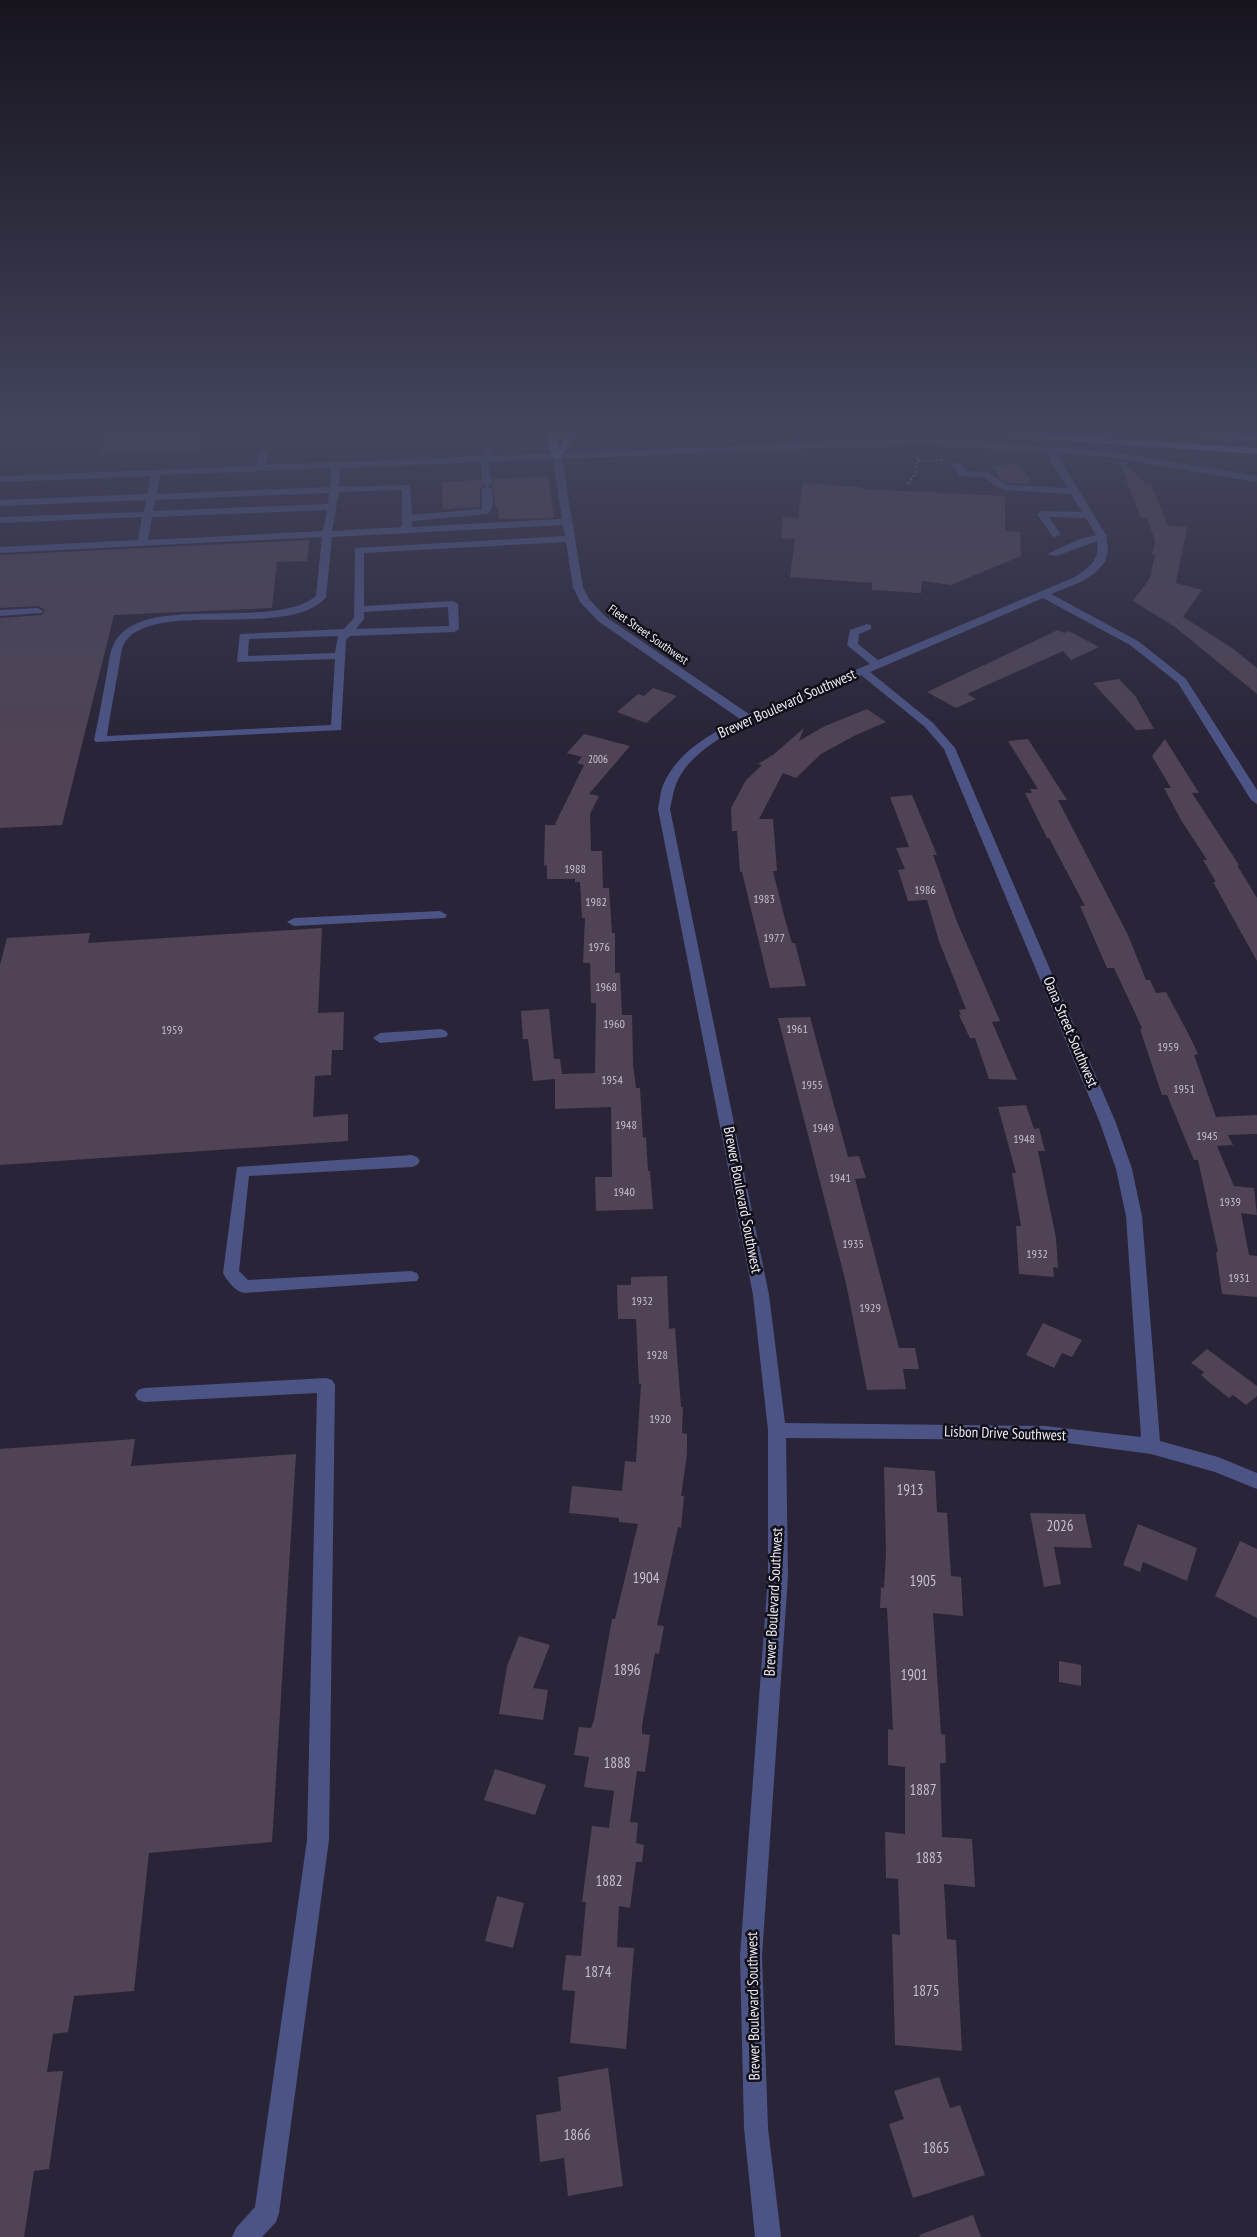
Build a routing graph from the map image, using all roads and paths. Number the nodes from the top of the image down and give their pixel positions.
1 (143, 538) edge
2 (257, 538) edge
3 (327, 538) edge
4 (1095, 538) edge
5 (1101, 538) edge
6 (570, 540) joint
7 (142, 544) junction
8 (0, 550) edge
9 (1052, 554) dead end
10 (1043, 594) junction
11 (359, 609) junction
12 (38, 611) dead end
13 (0, 613) edge
14 (867, 627) dead end
15 (348, 632) junction
16 (340, 656) junction
17 (877, 664) junction
18 (862, 670) junction
19 (748, 719) junction
20 (1257, 800) edge
21 (440, 915) dead end
22 (294, 922) dead end
23 (441, 1034) dead end
24 (380, 1038) dead end
25 (412, 1161) dead end
26 (410, 1277) dead end
27 (144, 1395) dead end
28 (777, 1430) junction
29 (1151, 1446) junction
30 (1257, 1481) edge
31 (245, 2237) edge
32 (768, 2237) edge

1 - 7 street
2 - 7 street
3 - 16 street
4 - 9 street
5 - 10 street, Brewer Boulevard Southwest
6 - 11 street
6 - 19 street, Fleet Street Southwest
7 - 8 street
10 - 17 street, Brewer Boulevard Southwest
10 - 20 street
11 - 15 street
11 - 15 street
12 - 13 street
14 - 17 street
15 - 16 street
15 - 16 street
17 - 18 street, Brewer Boulevard Southwest
18 - 19 street, Brewer Boulevard Southwest
18 - 29 street, Oana Street Southwest
19 - 28 street, Brewer Boulevard Southwest
21 - 22 street
23 - 24 street
25 - 26 street
27 - 31 street
28 - 29 street, Lisbon Drive Southwest
28 - 32 street, Brewer Boulevard Southwest
29 - 30 street, Lisbon Drive Southwest

